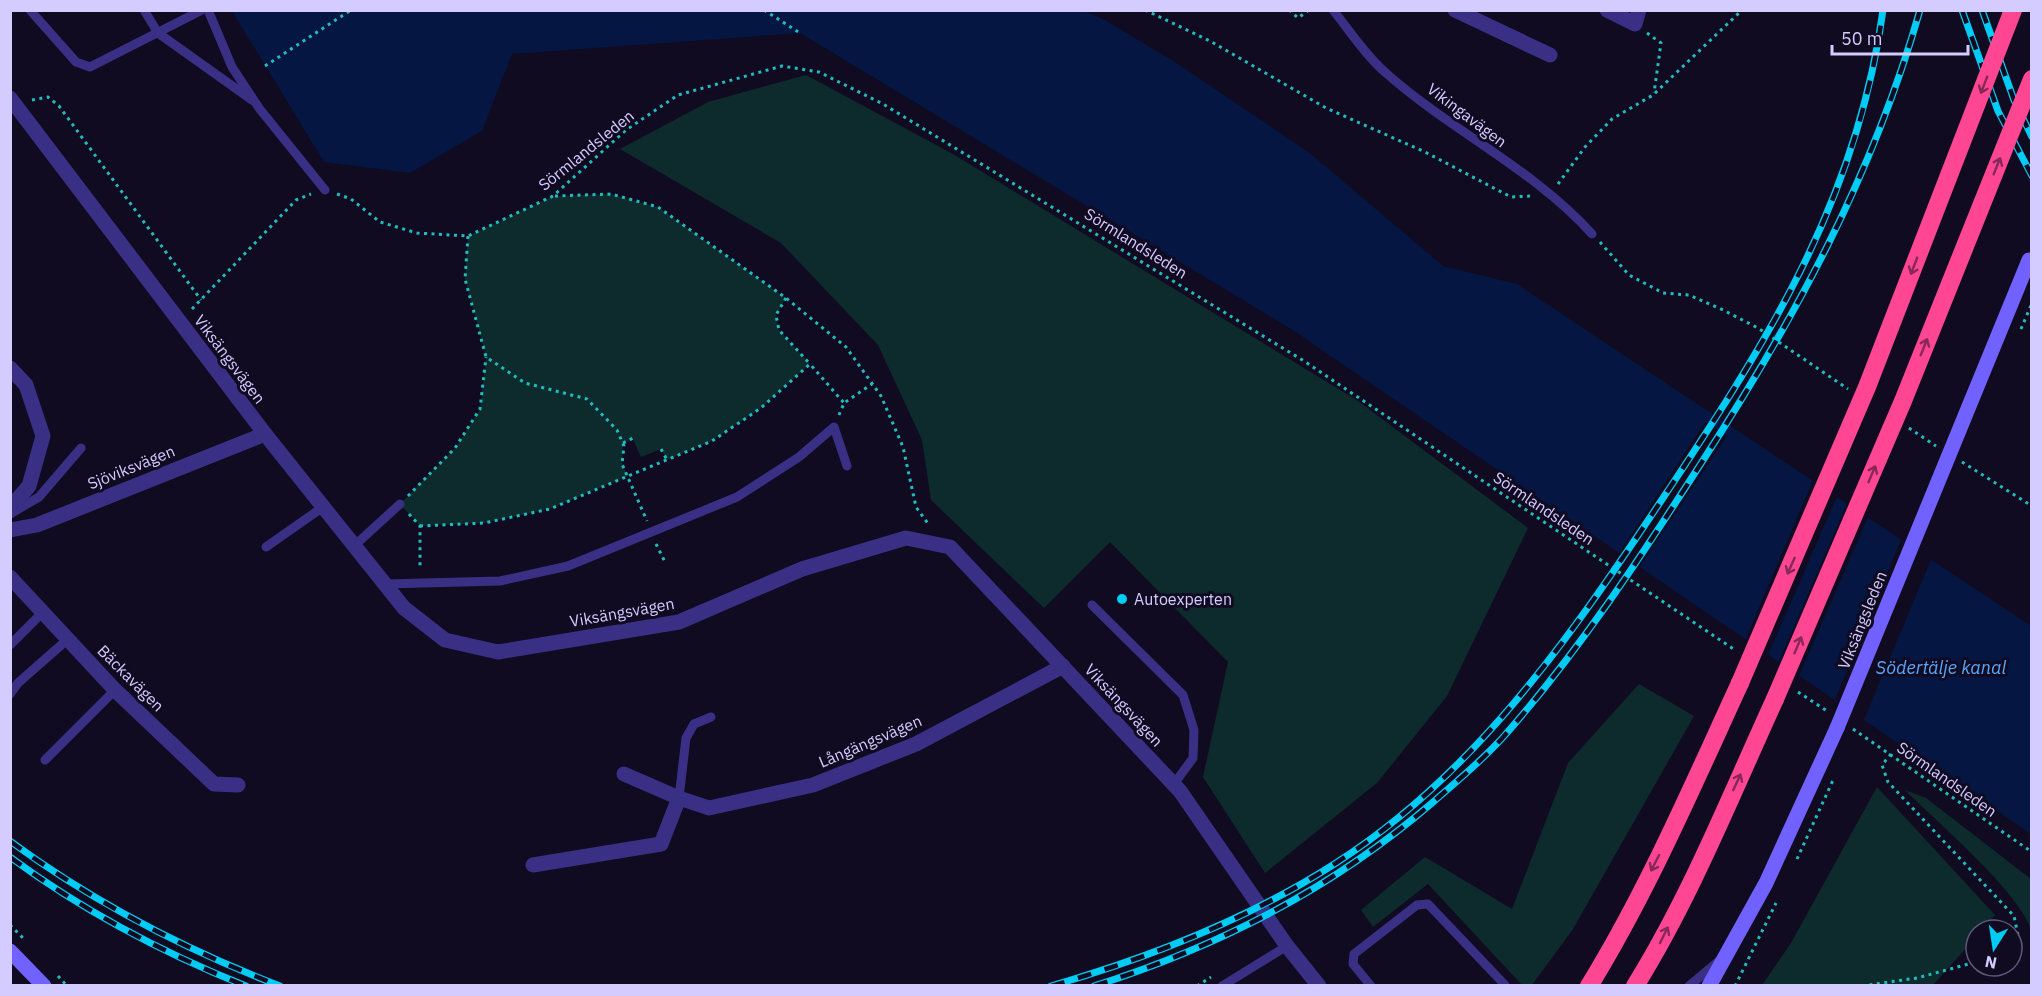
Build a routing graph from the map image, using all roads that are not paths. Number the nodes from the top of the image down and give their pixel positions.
1 (30, 10) edge
2 (144, 10) edge
3 (202, 10) edge
4 (208, 10) edge
5 (1333, 10) edge
6 (1455, 10) edge
7 (1607, 10) edge
8 (2013, 10) edge
9 (1637, 17) edge
10 (158, 33) junction
11 (1550, 55) dead end
12 (2031, 79) edge
13 (256, 103) junction
14 (15, 104) edge
15 (325, 189) road end
16 (1592, 234) road end
17 (2031, 256) edge
18 (10, 368) edge
19 (265, 434) junction
20 (81, 448) dead end
21 (847, 466) dead end
22 (400, 504) road end
23 (323, 507) junction
24 (10, 508) edge
25 (10, 514) edge
26 (10, 530) edge
27 (354, 546) junction
28 (266, 547) dead end
29 (10, 577) edge
30 (385, 584) junction
31 (1092, 605) dead end
32 (43, 612) junction
33 (68, 639) junction
34 (10, 645) edge
35 (1063, 666) junction
36 (115, 690) junction
37 (10, 694) edge
38 (711, 717) dead end
39 (45, 760) dead end
40 (624, 774) dead end
41 (1174, 784) junction
42 (238, 785) dead end
43 (680, 798) junction
44 (533, 865) dead end
45 (1287, 946) junction
46 (10, 951) edge
47 (1729, 952) junction
48 (1226, 984) edge
49 (1505, 984) edge
50 (44, 986) edge
51 (1319, 986) edge
52 (1371, 986) edge
53 (1589, 986) edge
54 (1635, 986) edge
55 (1689, 986) edge
56 (1709, 986) edge

1 - 10 lane
2 - 10 lane
3 - 10 lane
4 - 13 lane
5 - 16 lane, Vikingavägen
6 - 11 street
7 - 9 street
8 -> 53 highway, bridge
10 - 13 lane
54 -> 12 highway, bridge
13 - 15 lane
14 - 19 street, Viksängsvägen
17 - 47 main road, Viksängsleden, bridge
18 - 24 street
19 - 23 street, Viksängsvägen
19 - 26 street, Sjöviksvägen
20 - 25 lane
21 - 30 lane
22 - 27 lane
23 - 27 street, Viksängsvägen
23 - 28 lane
27 - 30 street, Viksängsvägen
29 - 32 street, Bäckavägen
30 - 35 street, Viksängsvägen
31 - 41 lane
32 - 33 street, Bäckavägen
32 - 34 lane
33 - 36 street, Bäckavägen
33 - 37 lane
35 - 41 street, Viksängsvägen
35 - 43 street, Långängsvägen
36 - 39 lane
36 - 42 street, Bäckavägen
38 - 43 lane
40 - 43 street, Långängsvägen
41 - 45 street, Viksängsvägen
43 - 44 street
45 - 48 lane
45 - 51 street, Viksängsvägen
46 - 50 main road
47 - 55 lane
47 - 56 main road, Viksängsleden
49 - 52 lane

